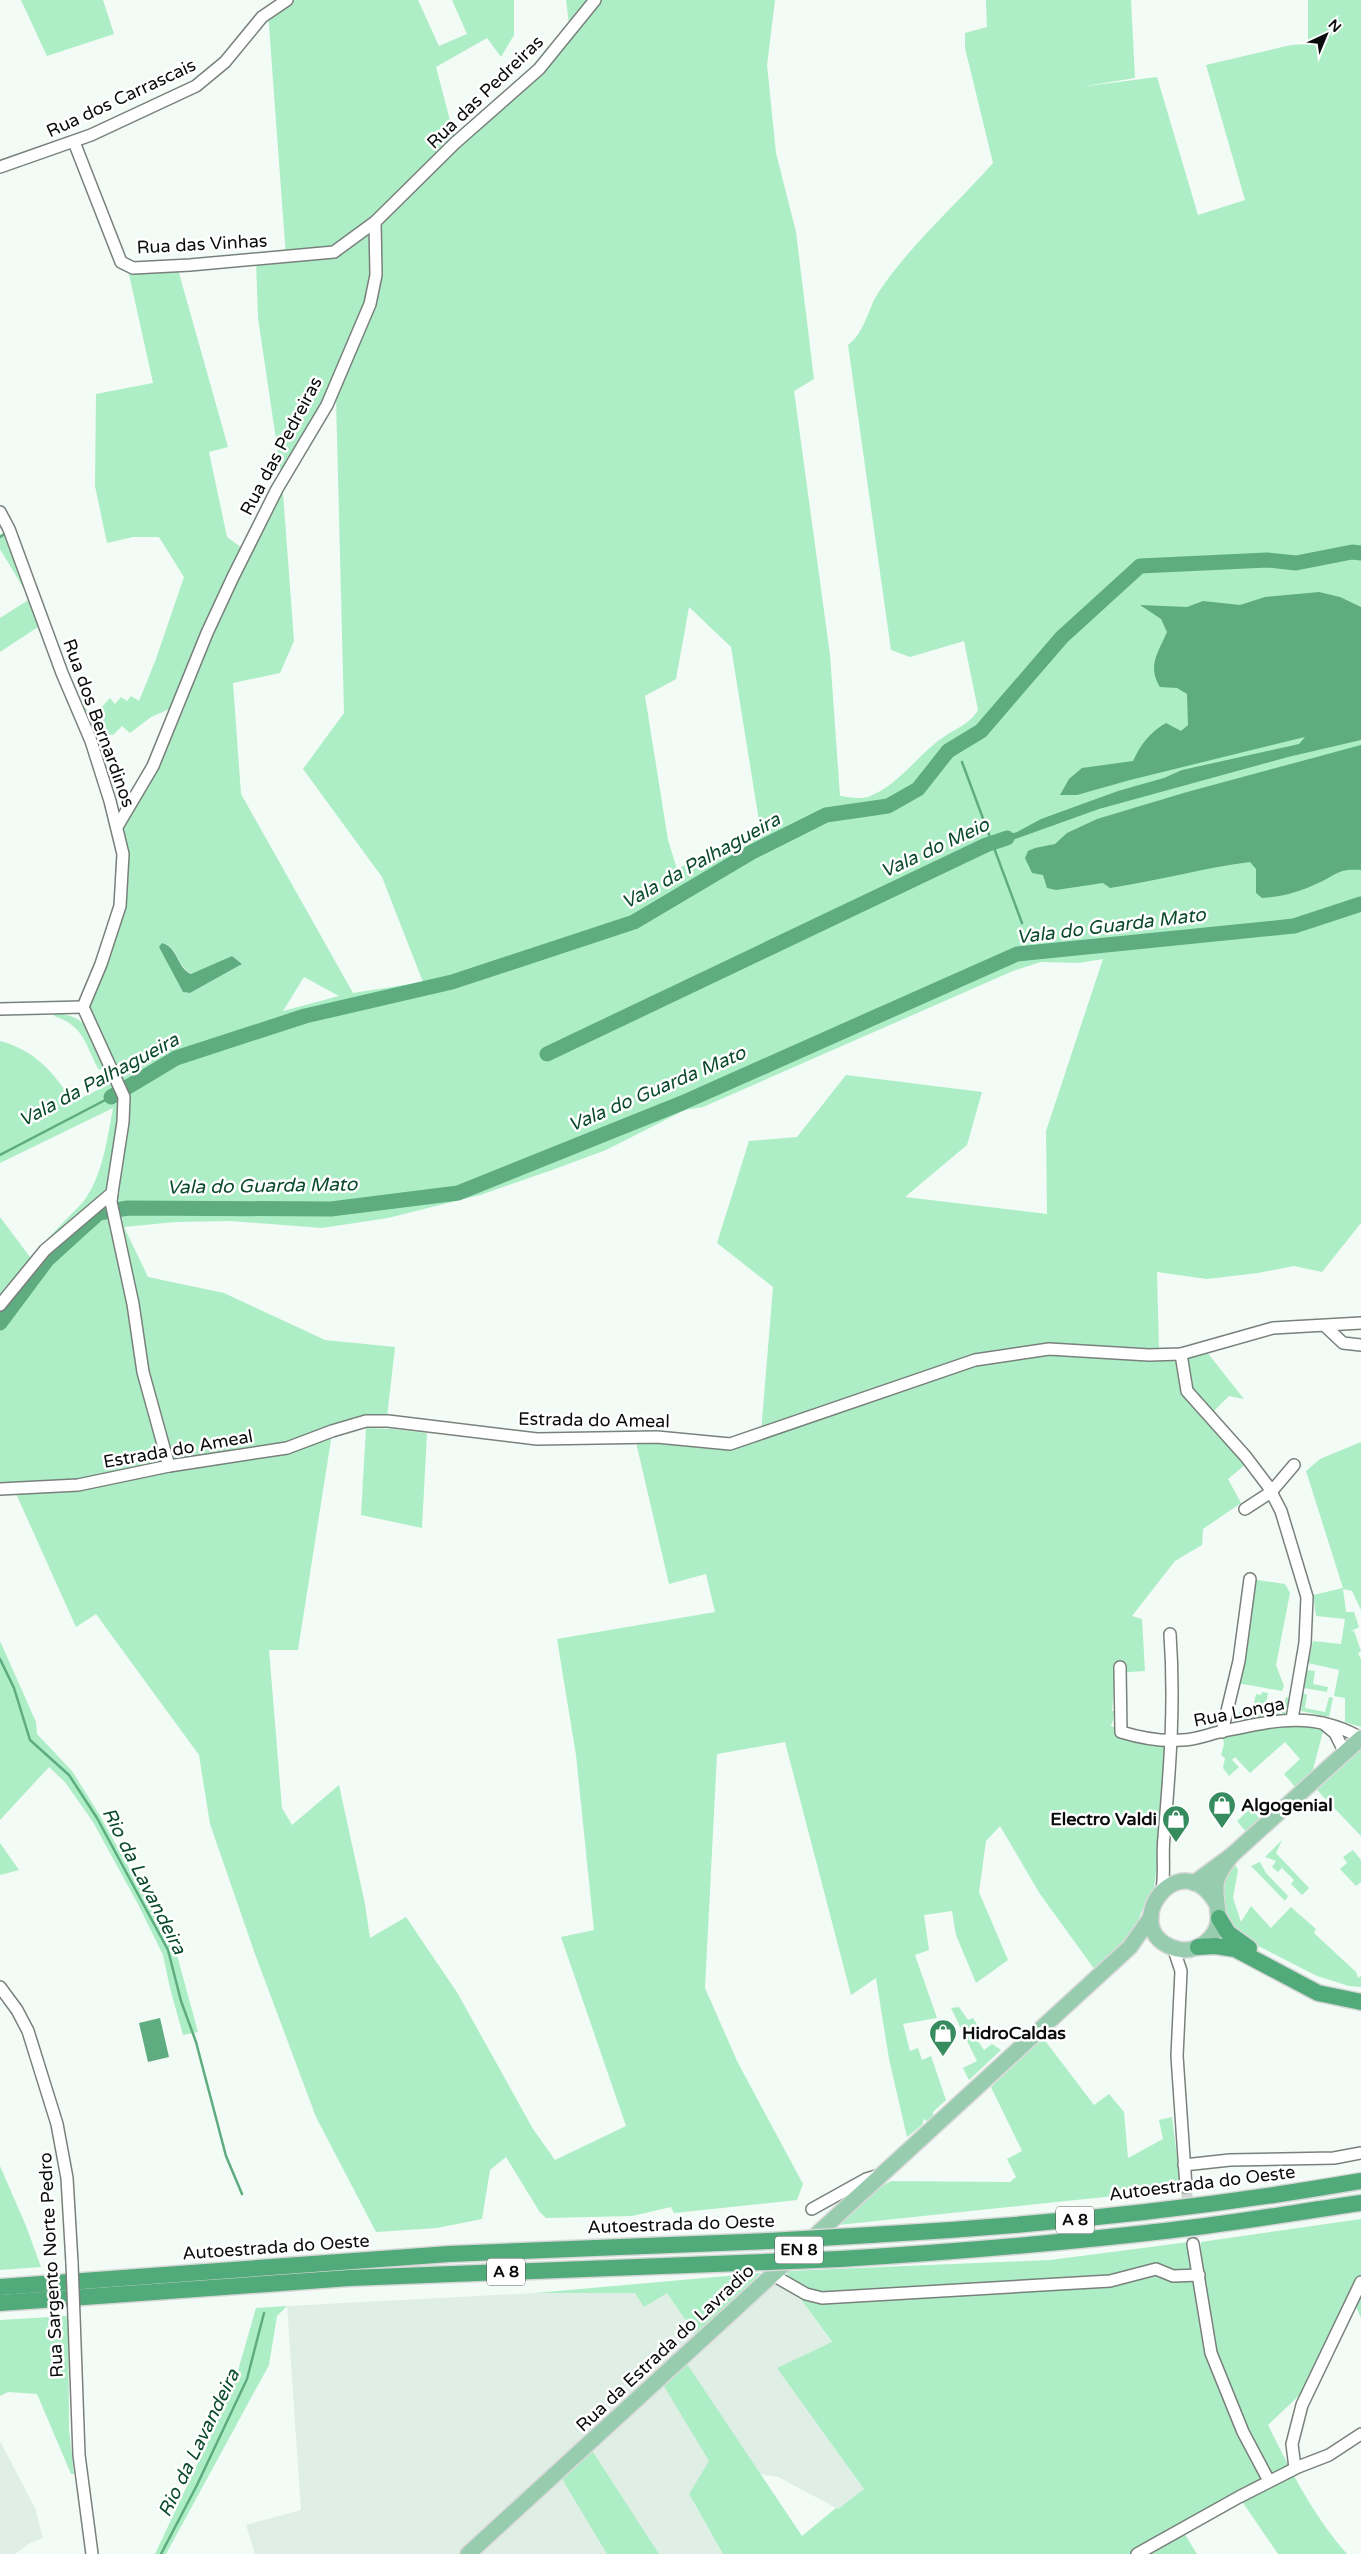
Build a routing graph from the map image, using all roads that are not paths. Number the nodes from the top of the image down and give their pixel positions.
1 (284, 0) edge
2 (595, 0) edge
3 (74, 142) junction
4 (0, 167) edge
5 (375, 222) junction
6 (0, 512) edge
7 (117, 827) junction
8 (82, 1007) junction
9 (0, 1009) edge
10 (112, 1197) junction
11 (0, 1305) edge
12 (1361, 1323) edge
13 (1325, 1326) junction
14 (1361, 1345) edge
15 (1181, 1354) junction
16 (1294, 1465) dead end
17 (169, 1466) junction
18 (0, 1489) edge
19 (1271, 1492) junction
20 (1245, 1509) dead end
21 (1250, 1579) dead end
22 (1170, 1634) dead end
23 (1120, 1667) dead end
24 (1292, 1719) junction
25 (1320, 1721) junction
26 (1222, 1732) junction
27 (1361, 1738) edge
28 (1172, 1740) junction
29 (1344, 1753) junction
30 (1232, 1855) junction
31 (1165, 1866) junction
32 (1187, 1883) junction
33 (1162, 1890) junction
34 (1217, 1910) junction
35 (1151, 1917) junction
36 (1167, 1944) junction
37 (1130, 1947) junction
38 (1195, 1948) junction
39 (1181, 1971) junction
40 (0, 1987) edge
41 (1361, 1994) edge
42 (1361, 2002) edge
43 (1361, 2153) edge
44 (1184, 2165) junction
45 (1361, 2171) edge
46 (882, 2174) junction
47 (1361, 2181) edge
48 (1186, 2187) tunnel mouth
49 (1279, 2194) junction
50 (1361, 2203) edge
51 (812, 2209) dead end
52 (1193, 2244) tunnel mouth
53 (773, 2275) junction
54 (1199, 2275) junction
55 (1361, 2282) edge
56 (0, 2287) edge
57 (0, 2303) edge
58 (1361, 2434) edge
59 (1295, 2468) junction
60 (1269, 2481) junction
61 (92, 2554) edge
62 (468, 2554) edge
63 (1137, 2554) edge

1 - 3 street, Rua dos Carrascais
2 - 5 street, Rua das Pedreiras
3 - 4 street, Rua dos Carrascais
3 - 5 street, Rua das Vinhas
5 - 7 street, Rua das Pedreiras
6 - 7 street, Rua dos Bernardinos
7 - 8 street, Rua dos Bernardinos
8 - 9 street
8 - 10 street
10 - 11 street
10 - 17 street
12 - 13 street, Estrada do Ameal
13 - 14 street
13 - 15 street, Estrada do Ameal
15 - 17 street, Estrada do Ameal
15 - 19 street
16 - 19 street
17 - 18 street, Estrada do Ameal
19 - 20 street
19 - 24 street
21 - 26 street
22 - 28 street
23 - 28 street, Rua Longa
24 - 25 street, Rua Longa
24 - 26 street, Rua Longa
25 - 27 street, Rua Longa
25 - 29 street
26 - 28 street, Rua Longa
27 - 29 main road
28 - 31 street
29 - 30 main road
30 - 32 main road
30 - 34 main road
31 - 32 street
31 - 33 street
32 - 33 main road
32 - 34 main road
33 - 35 main road, EN 8
34 - 38 main road
34 - 41 highway
35 - 36 main road
35 - 37 main road, EN 8
36 - 37 main road, EN 8
36 - 38 main road, EN 8
36 - 39 street
37 - 46 main road, Rua da Estrada do Lavradio / EN 8
38 - 39 street
38 - 42 highway
39 - 44 street
40 - 61 street, Rua Sargento Norte Pedro, bridge
43 - 44 street
44 - 48 street
45 - 49 highway
46 - 51 street
46 - 53 main road, Rua da Estrada do Lavradio / EN 8
47 - 49 highway, Autoestrada do Oeste / A 8
49 - 56 highway, Autoestrada do Oeste / A 8, bridge
50 - 57 highway, Autoestrada do Oeste / A 8, bridge
52 - 54 street
53 - 54 street
53 - 62 main road, Rua da Estrada do Lavradio / EN 8
54 - 60 street
55 - 59 street
58 - 59 street
59 - 60 street
60 - 63 street

